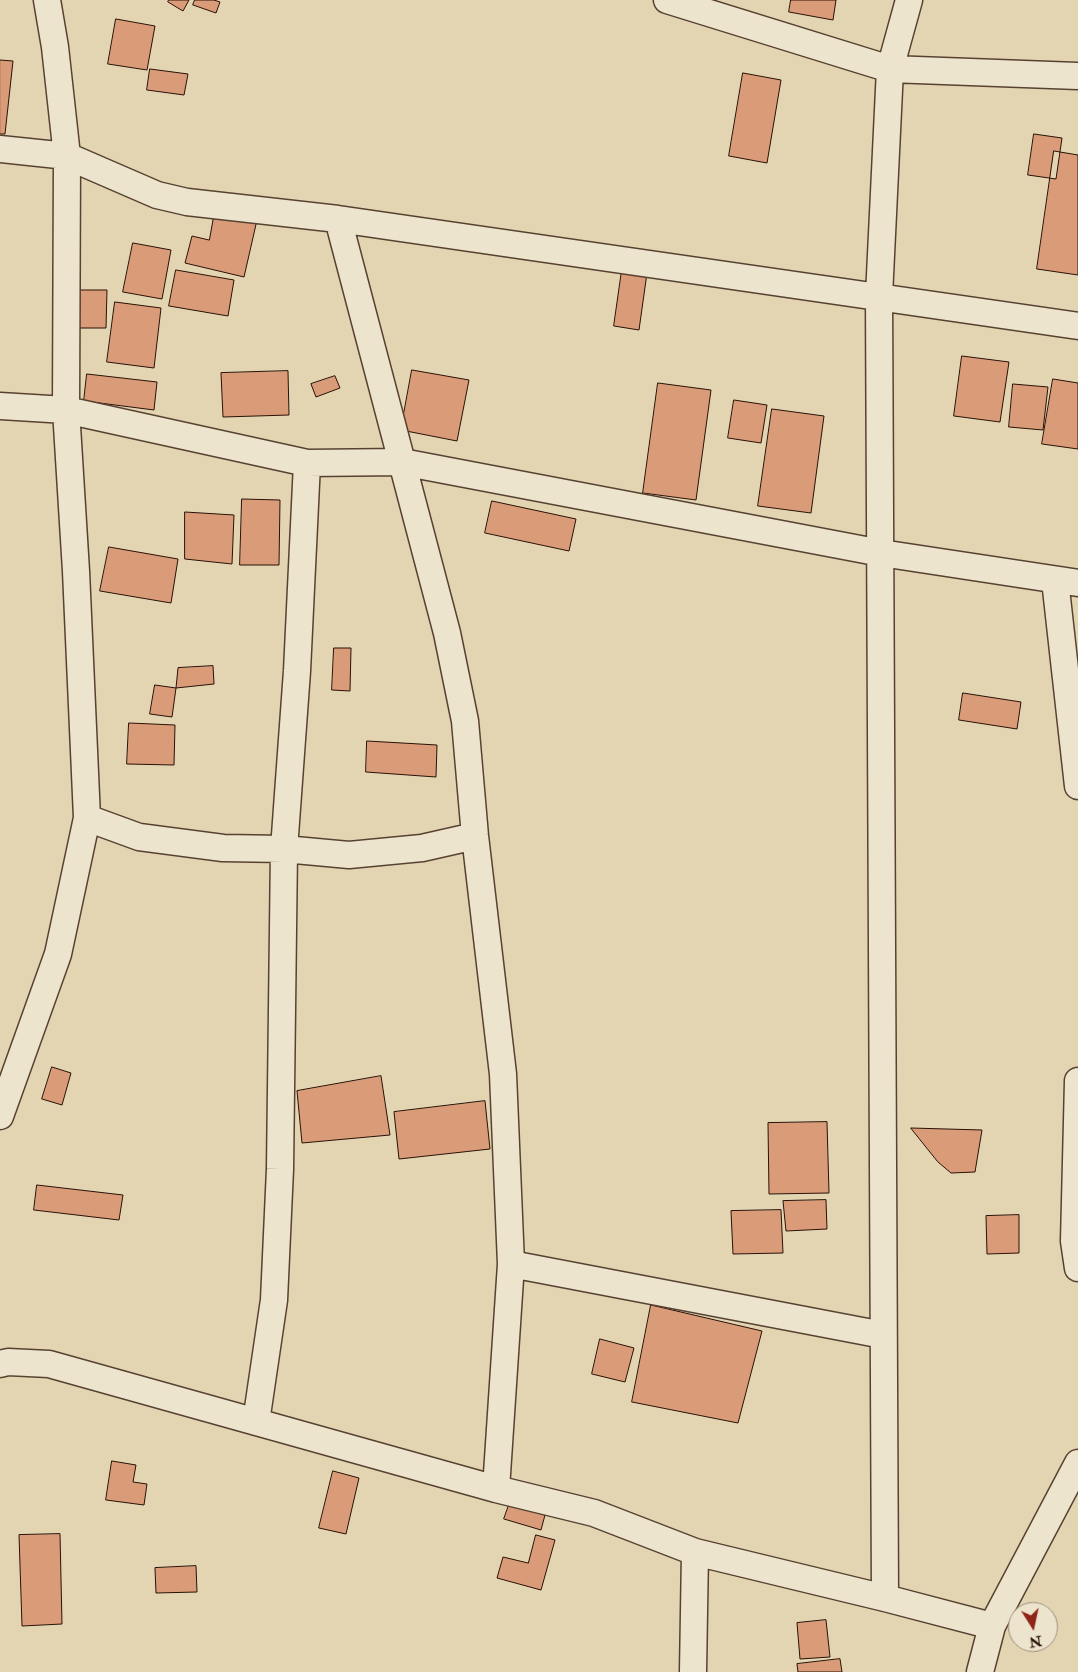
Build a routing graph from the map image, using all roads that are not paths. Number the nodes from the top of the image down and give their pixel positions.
1 (47, 0) edge
2 (667, 0) edge
3 (909, 0) edge
4 (890, 69) junction
5 (1078, 76) edge
6 (0, 149) edge
7 (67, 156) junction
8 (338, 219) junction
9 (879, 296) junction
10 (1078, 326) edge
11 (0, 406) edge
12 (66, 410) junction
13 (402, 462) junction
14 (307, 463) junction
15 (881, 553) junction
16 (1066, 581) edge
17 (1078, 786) edge
18 (87, 818) junction
19 (475, 836) junction
20 (284, 849) junction
21 (1078, 1081) edge
22 (0, 1116) edge
23 (511, 1264) junction
24 (1078, 1268) edge
25 (883, 1335) junction
26 (0, 1364) edge
27 (256, 1422) junction
28 (1078, 1463) edge
29 (496, 1489) junction
30 (695, 1552) junction
31 (885, 1598) junction
32 (992, 1626) junction
33 (693, 1672) edge
34 (980, 1672) edge

1 - 7 street
2 - 4 street
3 - 4 street
4 - 5 street
4 - 9 street
6 - 7 street
7 - 8 street
7 - 12 street
8 - 9 street
8 - 13 street
9 - 10 street
9 - 15 street
11 - 12 street
12 - 14 street
12 - 18 street
13 - 14 street
13 - 15 street
13 - 19 street
14 - 20 street
15 - 16 street
15 - 25 street
16 - 17 street
18 - 20 street
18 - 22 street
19 - 20 street
19 - 23 street
20 - 27 street
21 - 24 street
23 - 25 street
23 - 29 street
25 - 31 street
26 - 27 street
27 - 29 street
28 - 32 street
29 - 30 street
30 - 31 street
30 - 33 street
31 - 32 street
32 - 34 street

